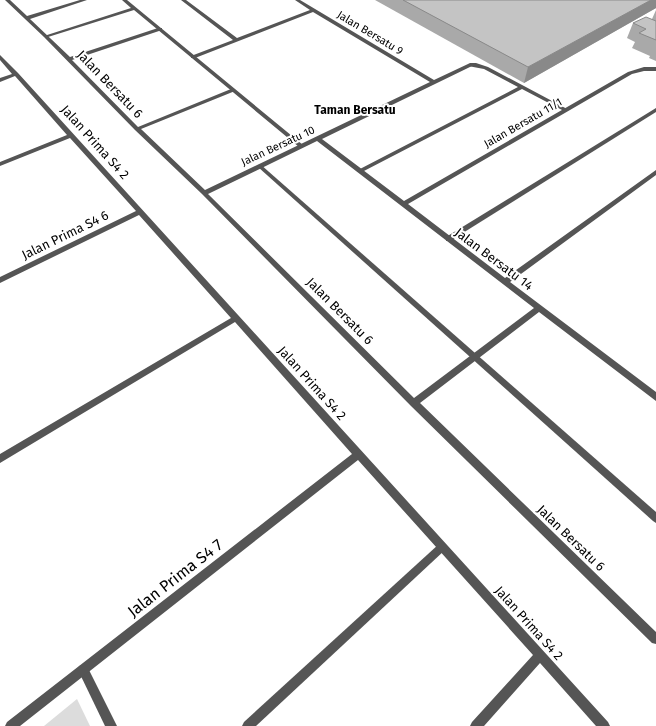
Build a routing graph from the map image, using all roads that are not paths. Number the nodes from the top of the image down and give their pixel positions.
1 (8, 0) edge
2 (85, 0) edge
3 (124, 0) edge
4 (183, 0) edge
5 (297, 0) edge
6 (134, 9) junction
7 (313, 10) junction
8 (27, 18) junction
9 (160, 29) junction
10 (46, 36) junction
11 (236, 40) junction
12 (0, 57) edge
13 (193, 57) junction
14 (69, 59) junction
15 (656, 69) edge
16 (16, 74) junction
17 (0, 80) edge
18 (434, 82) junction
19 (521, 86) junction
20 (233, 90) junction
21 (566, 110) junction
22 (656, 110) edge
23 (137, 129) junction
24 (71, 135) junction
25 (317, 138) junction
26 (301, 146) junction
27 (0, 164) edge
28 (260, 166) junction
29 (360, 171) junction
30 (656, 172) edge
31 (204, 193) junction
32 (403, 204) junction
33 (140, 212) junction
34 (448, 239) junction
35 (0, 280) edge
36 (505, 282) junction
37 (539, 308) junction
38 (236, 318) junction
39 (476, 356) junction
40 (656, 397) edge
41 (414, 403) junction
42 (359, 454) junction
43 (0, 459) edge
44 (656, 518) edge
45 (442, 547) junction
46 (656, 639) edge
47 (540, 655) junction
48 (83, 670) junction
49 (11, 726) edge
50 (111, 726) edge
51 (248, 726) edge
52 (476, 726) edge
53 (604, 726) edge

1 - 8 street, Jalan Bersatu 6
2 - 8 street
3 - 6 street
4 - 11 street
5 - 7 street, Jalan Bersatu 9
6 - 9 street
6 - 10 street
7 - 11 street
7 - 18 street, Jalan Bersatu 9
8 - 10 street, Jalan Bersatu 6
9 - 13 street
9 - 14 street
10 - 14 street, Jalan Bersatu 6
11 - 13 street
12 - 16 street, Jalan Prima S4 2
13 - 20 street
14 - 23 street, Jalan Bersatu 6
15 - 21 street, Jalan Bersatu 11/1
16 - 17 street
16 - 24 street, Jalan Prima S4 2
18 - 19 street, Jalan Bersatu 10
18 - 25 street, Jalan Bersatu 10
19 - 21 street
19 - 29 street
20 - 23 street
20 - 26 street
21 - 32 street, Jalan Bersatu 11/1
22 - 34 street
23 - 31 street, Jalan Bersatu 6
24 - 27 street
24 - 33 street, Jalan Prima S4 2
25 - 26 street, Jalan Bersatu 10
25 - 29 street, Jalan Bersatu 14
26 - 28 street, Jalan Bersatu 10
28 - 31 street, Jalan Bersatu 10
28 - 39 street
29 - 32 street, Jalan Bersatu 14
30 - 36 street
31 - 41 street, Jalan Bersatu 6
32 - 34 street, Jalan Bersatu 14
33 - 35 street, Jalan Prima S4 6
33 - 38 street, Jalan Prima S4 2
34 - 36 street, Jalan Bersatu 14
36 - 37 street, Jalan Bersatu 14
37 - 39 street
37 - 40 street, Jalan Bersatu 14
38 - 42 street, Jalan Prima S4 2
38 - 43 street
39 - 41 street
39 - 44 street
41 - 46 street, Jalan Bersatu 6
42 - 45 street, Jalan Prima S4 2
42 - 48 street, Jalan Prima S4 7
45 - 47 street, Jalan Prima S4 2
45 - 51 street
47 - 52 street
47 - 53 street, Jalan Prima S4 2
48 - 49 street, Jalan Prima S4 7
48 - 50 street

